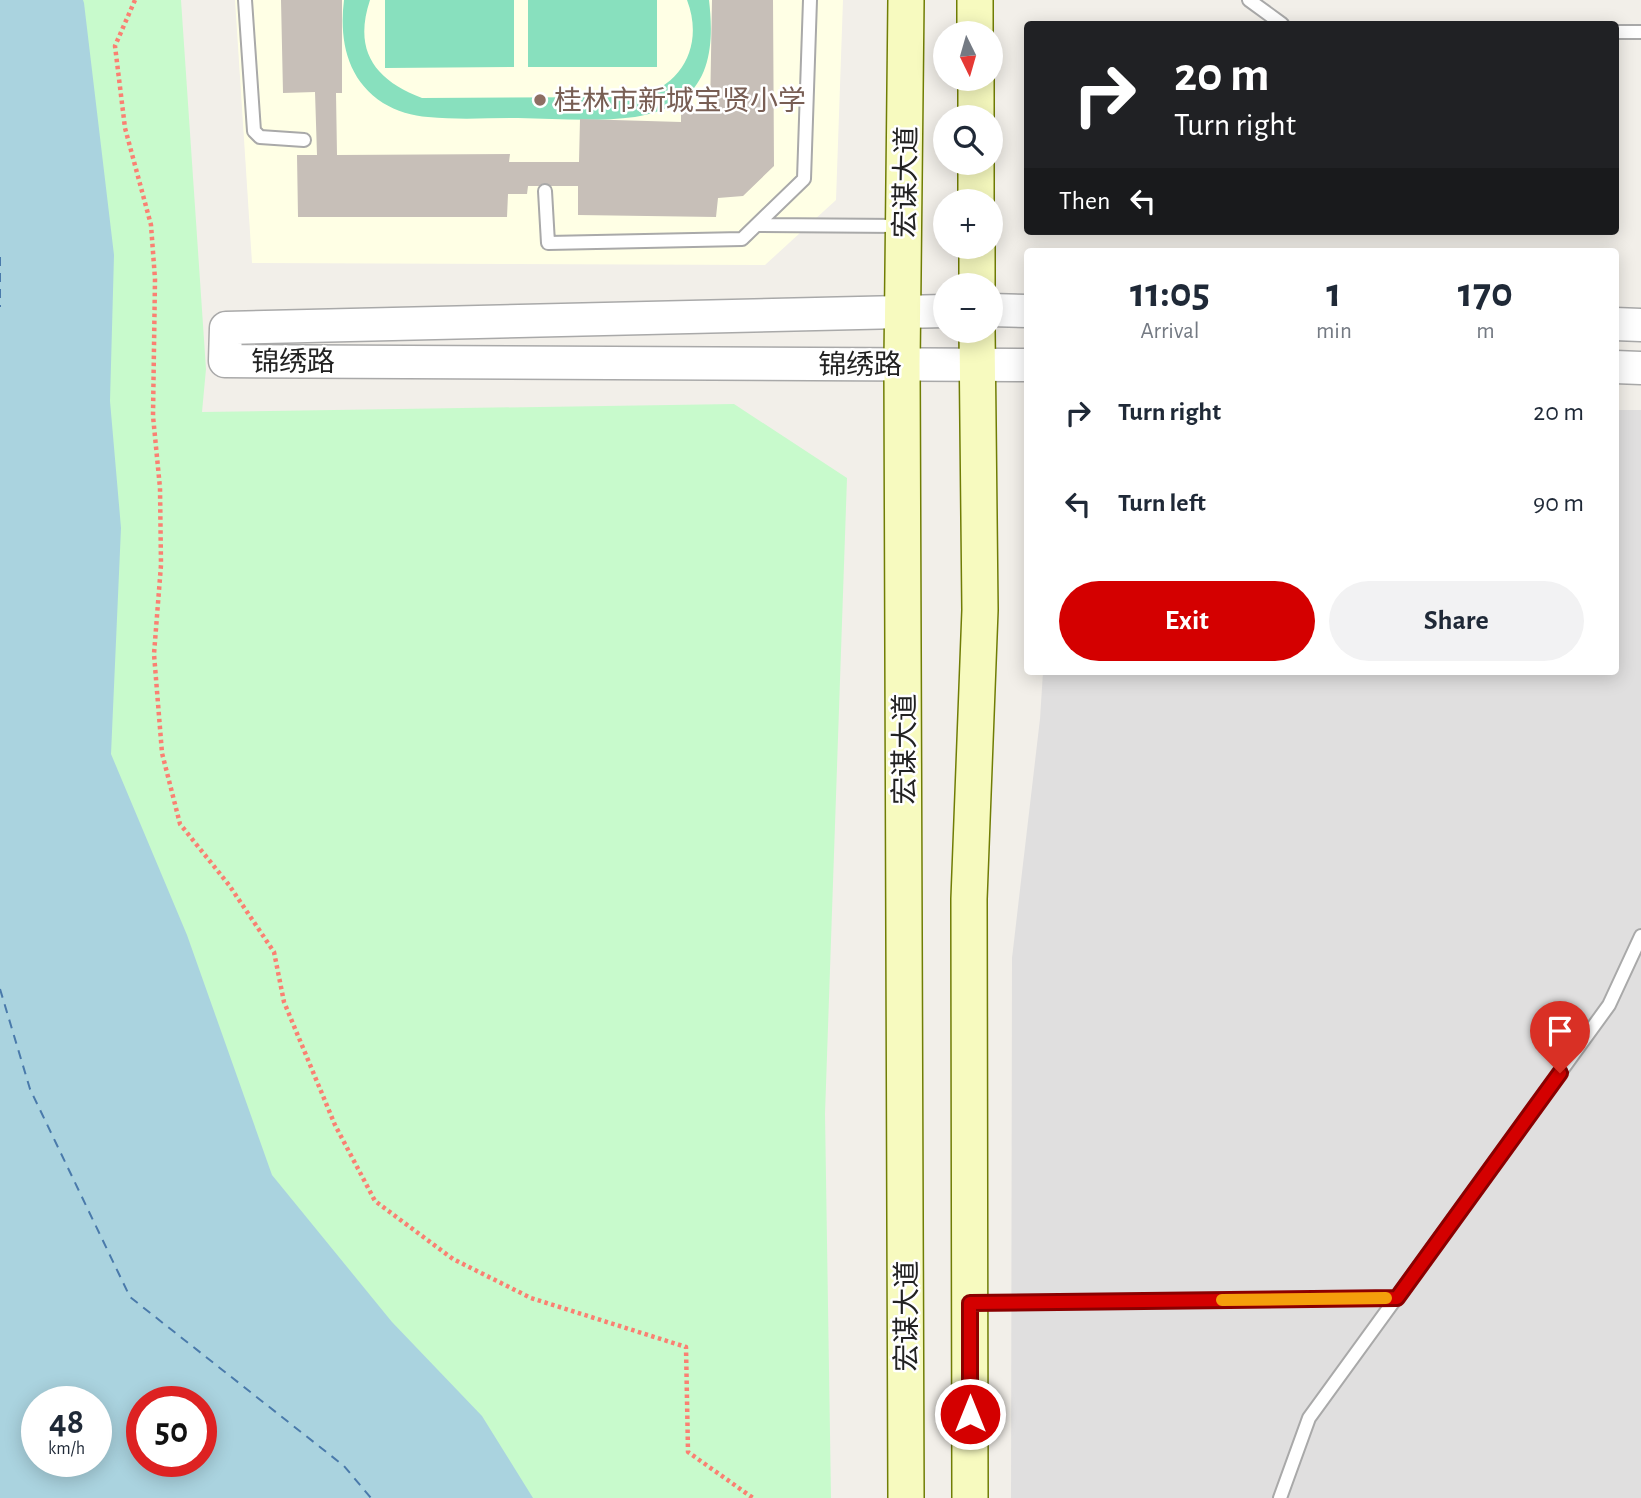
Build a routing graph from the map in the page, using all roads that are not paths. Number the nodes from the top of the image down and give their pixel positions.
1 (245, 0) edge
2 (810, 0) edge
3 (906, 0) edge
4 (975, 0) edge
5 (1249, 0) edge
6 (975, 21) edge
7 (1278, 21) edge
8 (1619, 32) edge
9 (1641, 32) edge
10 (304, 139) dead end
11 (545, 191) dead end
12 (757, 225) junction
13 (904, 226) junction
14 (1003, 310) edge
15 (933, 311) edge
16 (1024, 311) edge
17 (904, 312) junction
18 (1619, 324) edge
19 (1641, 325) edge
20 (977, 348) edge
21 (902, 364) junction
22 (1024, 364) edge
23 (1619, 368) edge
24 (1641, 368) edge
25 (1641, 936) edge
26 (1397, 1298) junction
27 (970, 1303) junction
28 (906, 1498) edge
29 (970, 1498) edge
30 (1280, 1498) edge

1 - 10 lane
2 - 12 lane
3 - 13 main road, 宏谋大道
4 - 6 main road
5 - 7 lane
8 - 9 lane
11 - 12 lane
12 - 13 lane
13 - 17 main road, 宏谋大道
14 - 16 street
15 - 17 street, 锦绣路
17 - 21 main road, 宏谋大道
17 - 21 street, 锦绣路
18 - 19 street
20 - 21 street, 锦绣路
20 - 22 street, 锦绣路
20 - 27 main road
21 - 28 main road, 宏谋大道
23 - 24 street
25 - 26 lane
26 - 27 lane
26 - 30 lane
27 - 29 main road

